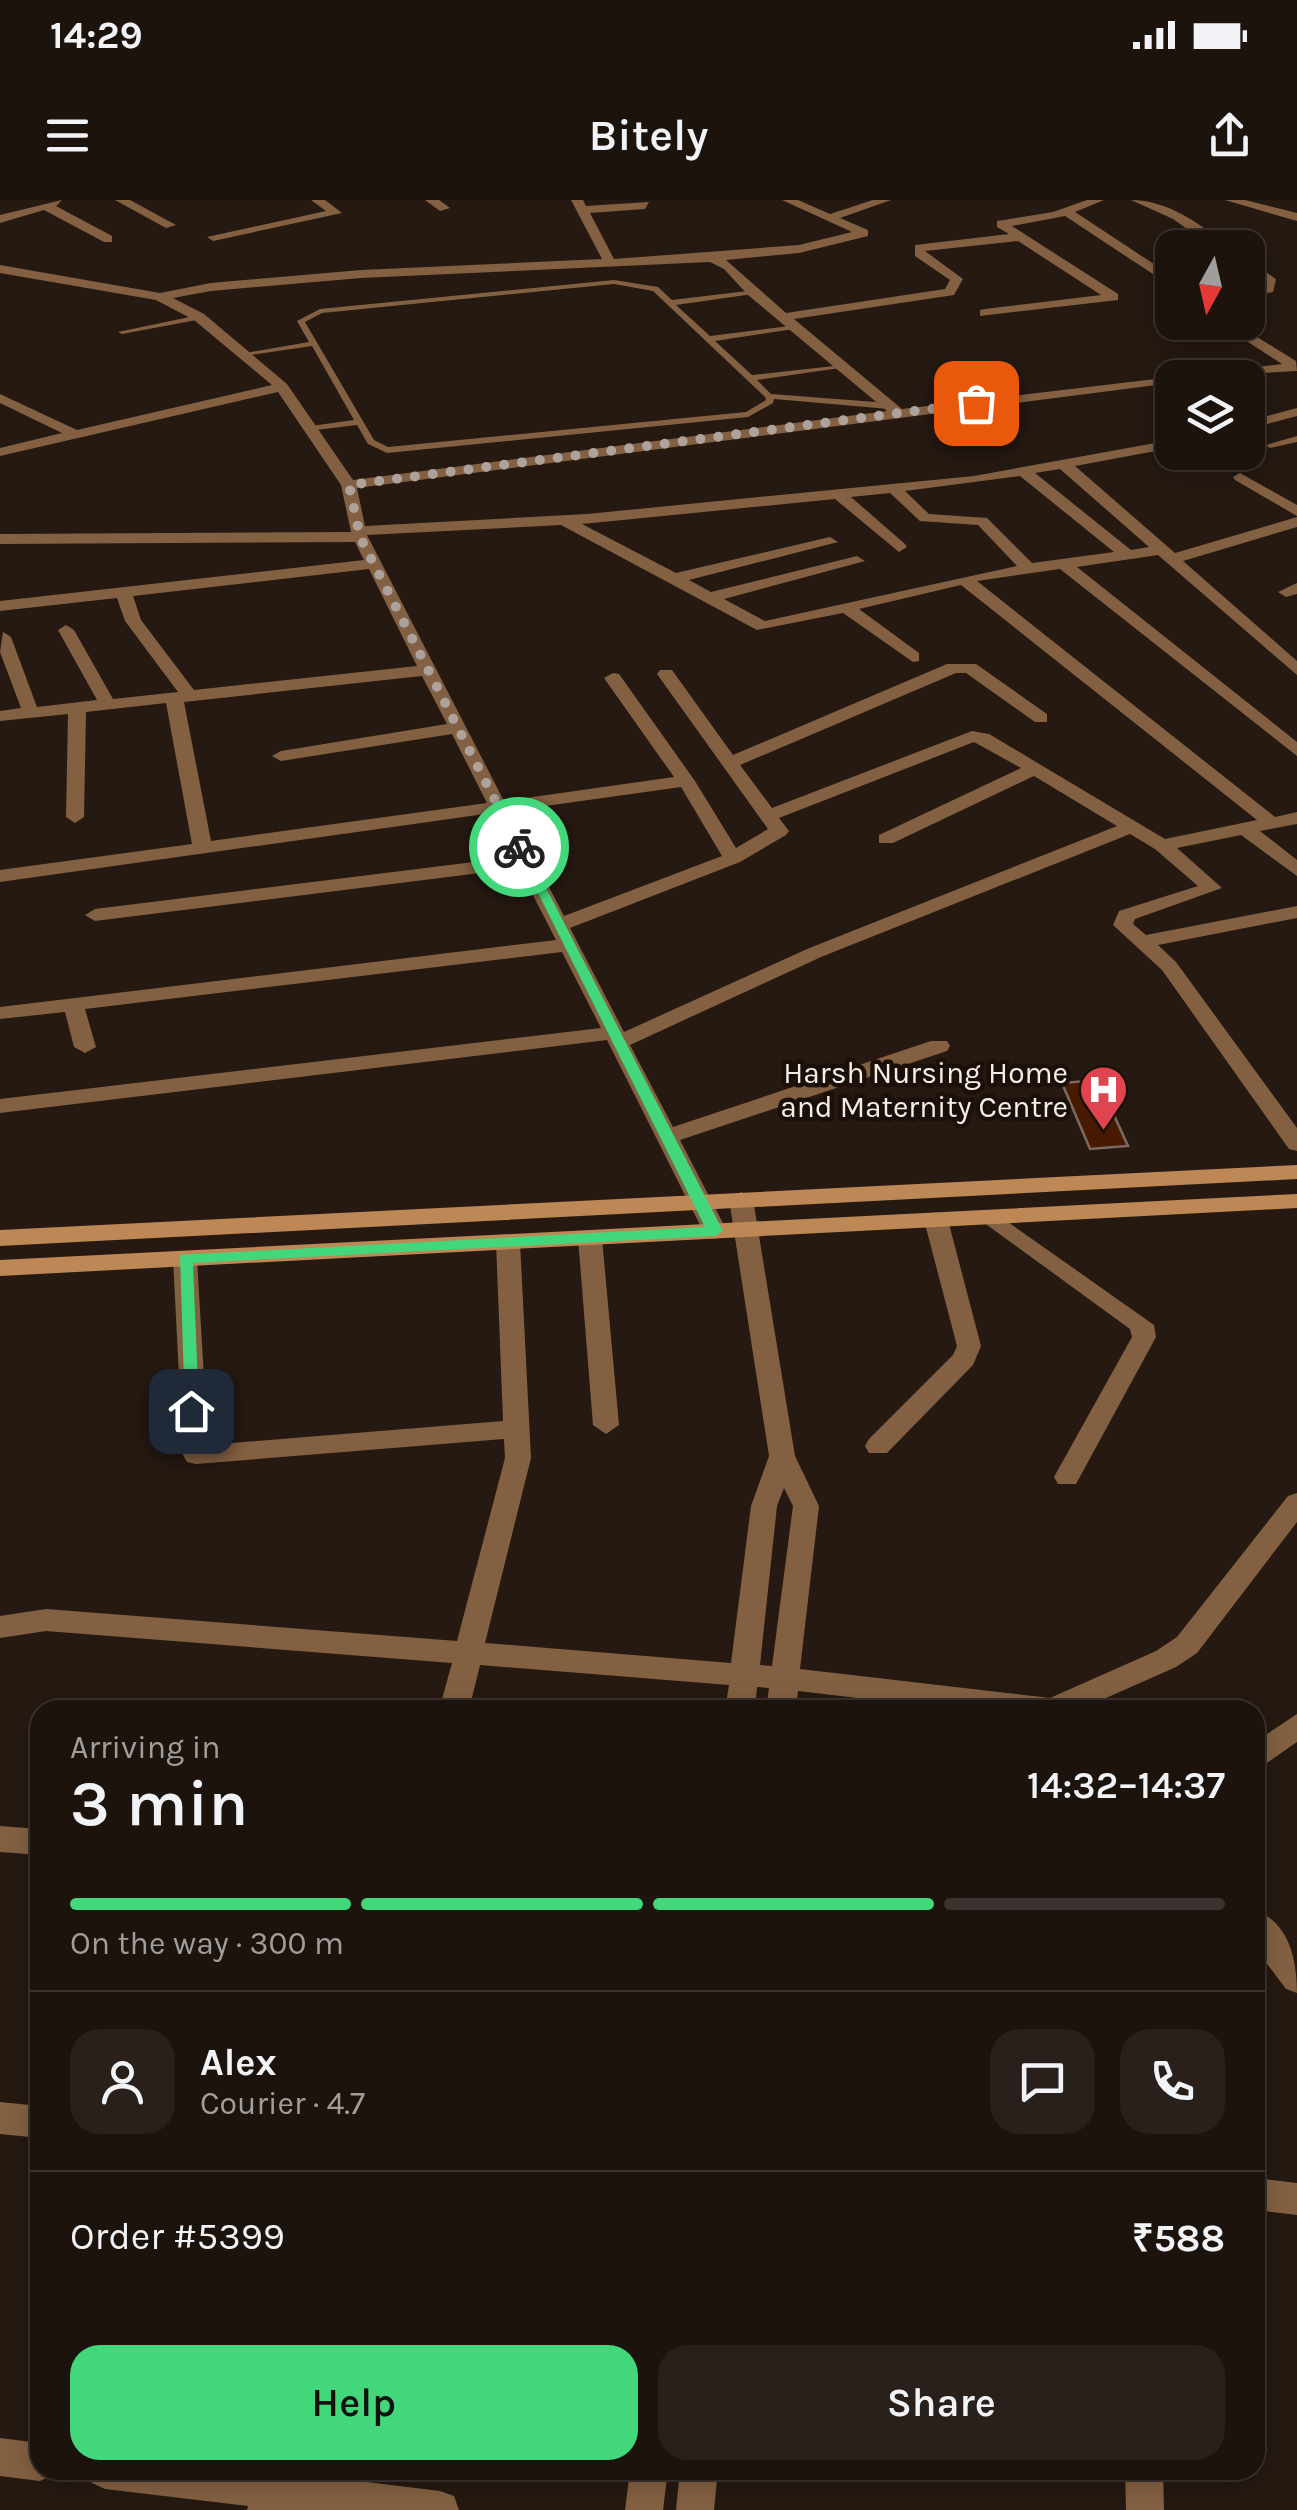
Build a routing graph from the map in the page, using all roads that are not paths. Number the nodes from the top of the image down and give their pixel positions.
1 (64, 200) edge
2 (122, 200) edge
3 (318, 200) edge
4 (431, 200) edge
5 (608, 200) edge
6 (788, 200) edge
7 (886, 200) edge
8 (1098, 200) edge
9 (1136, 200) edge
10 (1231, 200) edge
11 (582, 205) edge
12 (645, 205) dead end
13 (0, 206) edge
14 (45, 206) junction
15 (444, 208) dead end
16 (22, 212) junction
17 (1067, 212) junction
18 (832, 217) junction
19 (0, 219) edge
20 (1297, 222) edge
21 (170, 225) dead end
22 (1198, 230) edge
23 (213, 236) dead end
24 (1020, 237) junction
25 (108, 239) dead end
26 (712, 258) junction
27 (610, 262) junction
28 (0, 270) edge
29 (1155, 270) edge
30 (753, 292) junction
31 (160, 297) junction
32 (670, 303) junction
33 (986, 313) dead end
34 (199, 317) junction
35 (789, 322) junction
36 (122, 332) dead end
37 (709, 339) junction
38 (1253, 340) edge
39 (312, 344) junction
40 (243, 354) junction
41 (1294, 365) edge
42 (842, 367) junction
43 (1265, 368) edge
44 (751, 378) junction
45 (1155, 380) edge
46 (282, 387) junction
47 (769, 396) junction
48 (0, 398) edge
49 (894, 409) junction
50 (1297, 412) edge
51 (748, 414) junction
52 (1265, 420) edge
53 (360, 422) junction
54 (622, 428) junction
55 (311, 430) junction
56 (764, 430) junction
57 (74, 434) junction
58 (1297, 439) edge
59 (500, 442) junction
60 (1270, 444) dead end
61 (638, 445) junction
62 (1155, 447) edge
63 (4, 448) edge
64 (518, 461) junction
65 (1065, 465) junction
66 (1024, 472) junction
67 (1240, 477) dead end
68 (349, 485) junction
69 (893, 488) junction
70 (838, 493) junction
71 (1297, 511) edge
72 (563, 520) junction
73 (1297, 522) edge
74 (359, 534) junction
75 (0, 539) edge
76 (830, 542) dead end
77 (899, 547) dead end
78 (1128, 554) junction
79 (1168, 554) junction
80 (857, 560) dead end
81 (374, 564) junction
82 (1064, 564) junction
83 (1029, 569) junction
84 (672, 579) junction
85 (965, 580) junction
86 (123, 591) junction
87 (707, 598) junction
88 (0, 606) edge
89 (846, 606) junction
90 (66, 630) dead end
91 (4, 637) dead end
92 (913, 658) dead end
93 (428, 670) junction
94 (1297, 670) edge
95 (666, 674) dead end
96 (612, 678) dead end
97 (182, 697) junction
98 (108, 704) junction
99 (77, 708) junction
100 (31, 713) junction
101 (0, 716) edge
102 (1041, 718) dead end
103 (458, 728) junction
104 (1297, 751) edge
105 (281, 756) dead end
106 (731, 762) junction
107 (1034, 769) junction
108 (686, 780) junction
109 (498, 806) junction
110 (771, 815) junction
111 (75, 817) dead end
112 (1297, 818) edge
113 (1273, 824) junction
114 (1132, 826) junction
115 (1244, 829) junction
116 (886, 839) dead end
117 (1162, 845) junction
118 (203, 850) junction
119 (733, 858) junction
120 (526, 861) junction
121 (1297, 870) edge
122 (0, 876) edge
123 (1297, 912) edge
124 (95, 915) dead end
125 (559, 925) junction
126 (1142, 942) junction
127 (569, 945) junction
128 (73, 1003) junction
129 (0, 1013) edge
130 (616, 1037) junction
131 (939, 1046) dead end
132 (85, 1047) dead end
133 (0, 1106) edge
134 (667, 1136) junction
135 (1297, 1144) edge
136 (1297, 1172) edge
137 (1252, 1174) junction
138 (741, 1199) junction
139 (700, 1201) junction
140 (1297, 1201) edge
141 (1266, 1203) junction
142 (991, 1217) junction
143 (936, 1220) junction
144 (748, 1230) junction
145 (715, 1231) junction
146 (0, 1238) edge
147 (590, 1238) junction
148 (508, 1242) junction
149 (185, 1259) junction
150 (0, 1268) edge
151 (606, 1424) dead end
152 (518, 1429) junction
153 (878, 1446) dead end
154 (782, 1456) junction
155 (1067, 1477) dead end
156 (1297, 1503) edge
157 (0, 1626) edge
158 (468, 1653) junction
159 (744, 1674) junction
160 (785, 1678) junction
161 (456, 1700) edge
162 (741, 1700) edge
163 (783, 1700) edge
164 (970, 1700) edge
165 (1076, 1700) edge
166 (1297, 1726) edge
167 (1265, 1751) edge
168 (0, 1838) edge
169 (30, 1841) edge
170 (1265, 1937) edge
171 (1297, 1979) edge
172 (0, 2118) edge
173 (30, 2121) edge
174 (1265, 2195) edge
175 (1297, 2199) edge
176 (0, 2457) edge
177 (30, 2461) edge
178 (188, 2480) edge
179 (648, 2480) edge
180 (698, 2480) edge
181 (1144, 2480) edge
182 (270, 2490) edge
183 (440, 2510) edge
184 (644, 2510) edge
185 (695, 2510) edge
186 (1145, 2510) edge

1 - 14 street
2 - 21 street
3 - 23 street
4 - 15 street
5 - 11 street
6 - 18 street
7 - 18 street
8 - 17 street
9 - 22 street
10 - 20 street
11 - 12 street
11 - 27 street
13 - 16 street
14 - 16 street
14 - 25 street
16 - 19 street
17 - 24 street
17 - 29 street
18 - 26 street
24 - 33 street
24 - 35 street
26 - 27 street
26 - 30 street
27 - 31 street
28 - 31 street
30 - 32 lane
30 - 35 street
31 - 34 street
32 - 37 lane
32 - 39 lane
34 - 36 lane
34 - 40 street
35 - 37 lane
35 - 42 street
37 - 44 lane
38 - 41 street
39 - 40 lane
39 - 53 lane
40 - 46 street
41 - 43 street
42 - 44 lane
42 - 49 street
44 - 47 lane
45 - 49 street
46 - 55 street
46 - 57 street
47 - 49 lane
47 - 51 lane
48 - 57 street
49 - 56 street
50 - 52 street
51 - 54 lane
51 - 56 lane
53 - 55 lane
53 - 59 lane
54 - 59 lane
54 - 61 lane
55 - 68 street
56 - 61 street
57 - 63 street
58 - 60 lane
59 - 64 lane
61 - 64 street
62 - 65 street
64 - 68 street
65 - 66 street
65 - 79 street
66 - 69 street
66 - 78 street
67 - 71 street
68 - 74 street
69 - 70 street
69 - 83 street
70 - 72 street
70 - 77 street
72 - 74 street
72 - 84 street
73 - 79 street
74 - 75 street
74 - 81 street
76 - 84 street
78 - 79 street
78 - 82 street
79 - 94 street
80 - 87 street
81 - 86 street
81 - 93 street
82 - 83 street
82 - 104 street
83 - 85 street
84 - 87 street
85 - 89 street
85 - 113 street
86 - 88 street
86 - 97 street
87 - 89 street
89 - 92 street
90 - 98 street
91 - 100 street
93 - 97 street
93 - 103 street
95 - 106 street
96 - 108 street
97 - 98 street
97 - 118 street
98 - 99 street
99 - 100 street
99 - 111 street
100 - 101 street
102 - 106 street
103 - 105 street
103 - 109 street
106 - 110 street
107 - 110 street
107 - 114 street
107 - 116 street
108 - 109 street
108 - 119 street
109 - 118 street
109 - 120 street
110 - 119 street
112 - 113 street
113 - 115 street
114 - 117 street
114 - 130 street
115 - 117 street
115 - 121 street
117 - 126 street
118 - 122 street
119 - 125 street
120 - 124 street
120 - 125 street
123 - 126 street
125 - 127 street
126 - 135 street
127 - 128 street
127 - 130 street
128 - 129 street
128 - 132 street
130 - 133 street
130 - 134 street
131 - 134 street
134 - 139 street
136 - 137 street
137 - 138 street
137 - 141 street
138 - 139 street
138 - 144 street
139 - 145 street
139 - 146 street
140 - 141 street
141 - 142 street
142 - 143 street
142 - 155 street
143 - 144 street
143 - 153 street
144 - 145 street
144 - 154 street
145 - 147 street
147 - 148 street
147 - 151 street
148 - 149 street
148 - 152 street
149 - 150 street
149 - 152 street
152 - 158 street
154 - 159 street
154 - 160 street
156 - 165 street
157 - 158 street
158 - 159 street
158 - 161 street
159 - 160 street
159 - 162 street
160 - 163 street
160 - 164 street
166 - 167 street
168 - 169 street
170 - 171 street
172 - 173 street
174 - 175 street
176 - 177 street
178 - 182 street
179 - 184 street
180 - 185 street
181 - 186 street
182 - 183 street

